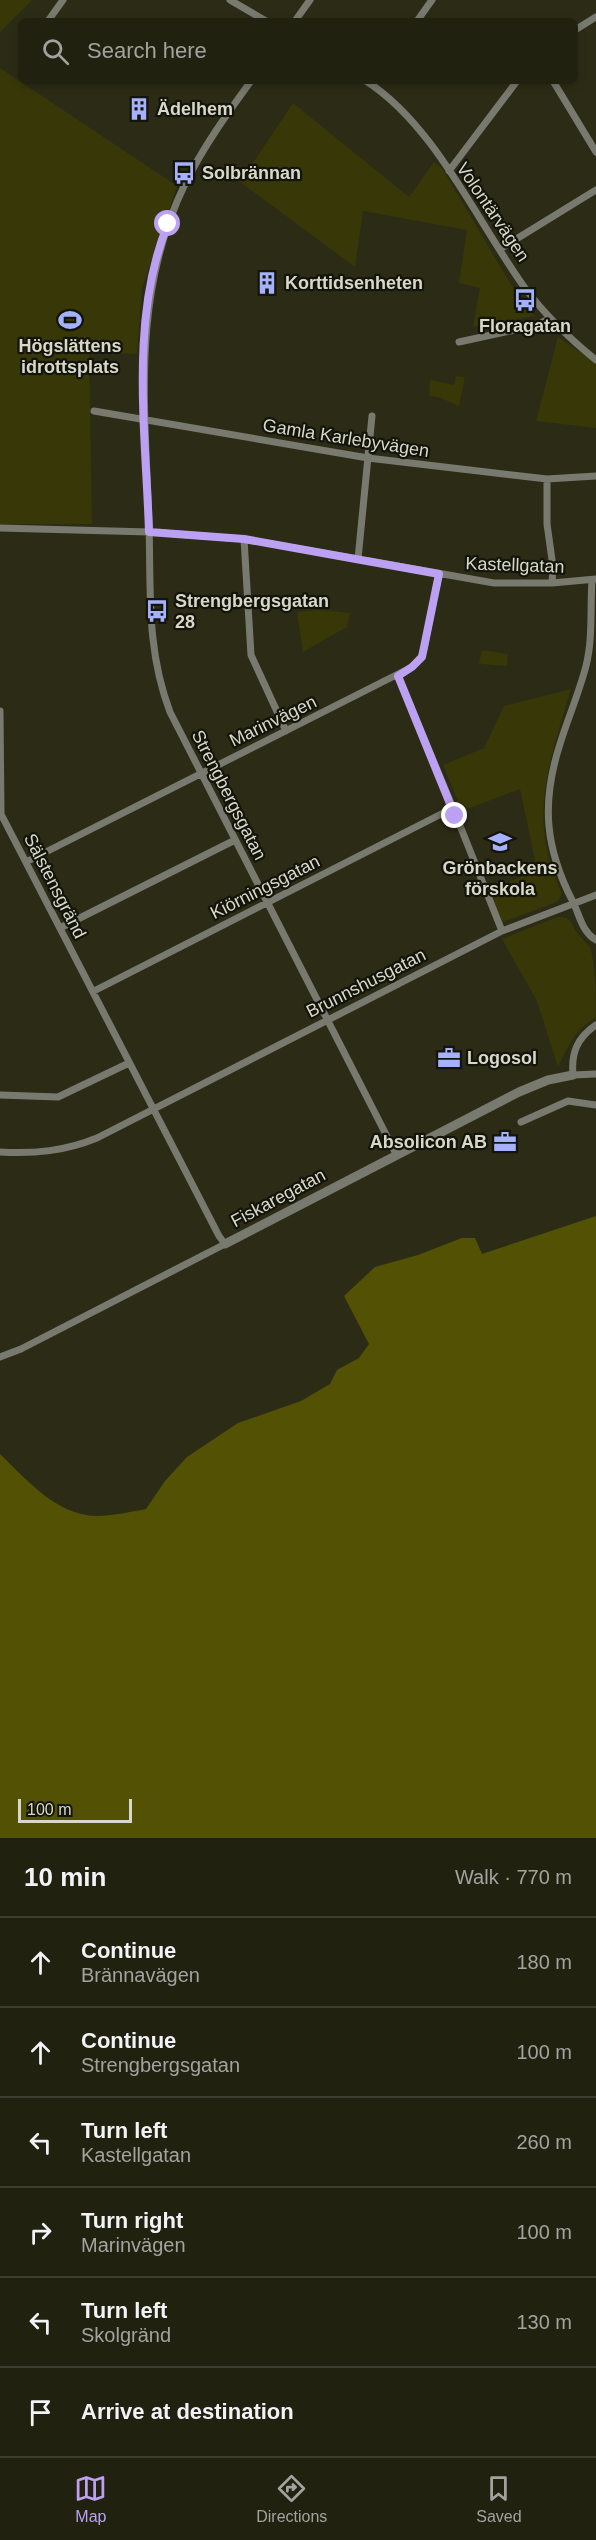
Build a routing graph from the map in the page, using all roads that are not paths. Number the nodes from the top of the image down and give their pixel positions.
1 (63, 0) edge
2 (230, 0) edge
3 (310, 0) edge
4 (432, 0) edge
5 (596, 17) edge
6 (50, 18) edge
7 (261, 18) edge
8 (297, 18) edge
9 (419, 18) edge
10 (578, 28) edge
11 (249, 84) edge
12 (376, 84) edge
13 (515, 84) edge
14 (555, 84) edge
15 (596, 152) edge
16 (449, 171) junction
17 (596, 190) edge
18 (500, 249) junction
19 (550, 318) junction
20 (459, 342) dead end
21 (596, 360) edge
22 (94, 411) dead end
23 (372, 416) dead end
24 (145, 420) junction
25 (368, 458) junction
26 (596, 476) edge
27 (547, 479) junction
28 (0, 528) edge
29 (149, 532) junction
30 (244, 539) junction
31 (358, 559) junction
32 (439, 574) junction
33 (594, 580) edge
34 (552, 583) junction
35 (398, 676) junction
36 (0, 711) edge
37 (286, 731) junction
38 (201, 773) junction
39 (452, 809) junction
40 (0, 814) edge
41 (235, 840) junction
42 (26, 862) junction
43 (596, 895) edge
44 (267, 903) junction
45 (574, 903) junction
46 (60, 928) junction
47 (502, 931) junction
48 (596, 940) edge
49 (94, 991) junction
50 (328, 1019) junction
51 (596, 1025) edge
52 (129, 1063) junction
53 (596, 1074) edge
54 (573, 1075) junction
55 (0, 1095) edge
56 (596, 1105) edge
57 (153, 1108) junction
58 (521, 1122) dead end
59 (0, 1152) edge
60 (396, 1154) junction
61 (225, 1244) junction
62 (0, 1357) edge

1 - 6 street
2 - 7 street
3 - 8 street
4 - 9 street
5 - 10 street
11 - 24 street, Strengbergsgatan
12 - 16 street, Volontärvägen
13 - 16 street
14 - 15 street
16 - 18 street, Volontärvägen
17 - 18 street
18 - 19 street, Volontärvägen
19 - 20 street
19 - 21 street, Volontärvägen
22 - 24 street, Gamla Karlebyvägen
23 - 25 street
24 - 25 street, Gamla Karlebyvägen
24 - 29 street, Strengbergsgatan
25 - 27 street, Gamla Karlebyvägen
25 - 31 street
26 - 27 street, Gamla Karlebyvägen
27 - 34 street
28 - 29 street, Kastellgatan
29 - 30 street, Kastellgatan
29 - 38 street, Strengbergsgatan
30 - 31 street, Kastellgatan
30 - 37 street
31 - 32 street, Kastellgatan
32 - 34 street, Kastellgatan
32 - 35 street, Marinvägen
33 - 34 street, Kastellgatan
33 - 45 street
35 - 37 street, Marinvägen
35 - 39 street
36 - 40 street, Sälstensgränd
37 - 38 street, Marinvägen
38 - 41 street, Strengbergsgatan
38 - 42 street, Marinvägen
39 - 44 street, Kiörningsgatan
39 - 47 street
40 - 42 street, Sälstensgränd
41 - 44 street, Strengbergsgatan
41 - 46 street
42 - 46 street, Sälstensgränd
43 - 45 street, Brunnshusgatan
44 - 49 street, Kiörningsgatan
44 - 50 street, Strengbergsgatan
45 - 47 street, Brunnshusgatan
45 - 48 street
46 - 49 street, Sälstensgränd
47 - 50 street, Brunnshusgatan
49 - 52 street, Sälstensgränd
50 - 57 street, Brunnshusgatan
50 - 60 street, Strengbergsgatan
51 - 54 street
52 - 55 street
52 - 57 street, Sälstensgränd
53 - 54 street
54 - 60 street, Fiskaregatan
56 - 58 street
57 - 59 street, Brunnshusgatan
57 - 61 street, Sälstensgränd
60 - 61 street, Fiskaregatan
61 - 62 street, Fiskaregatan

